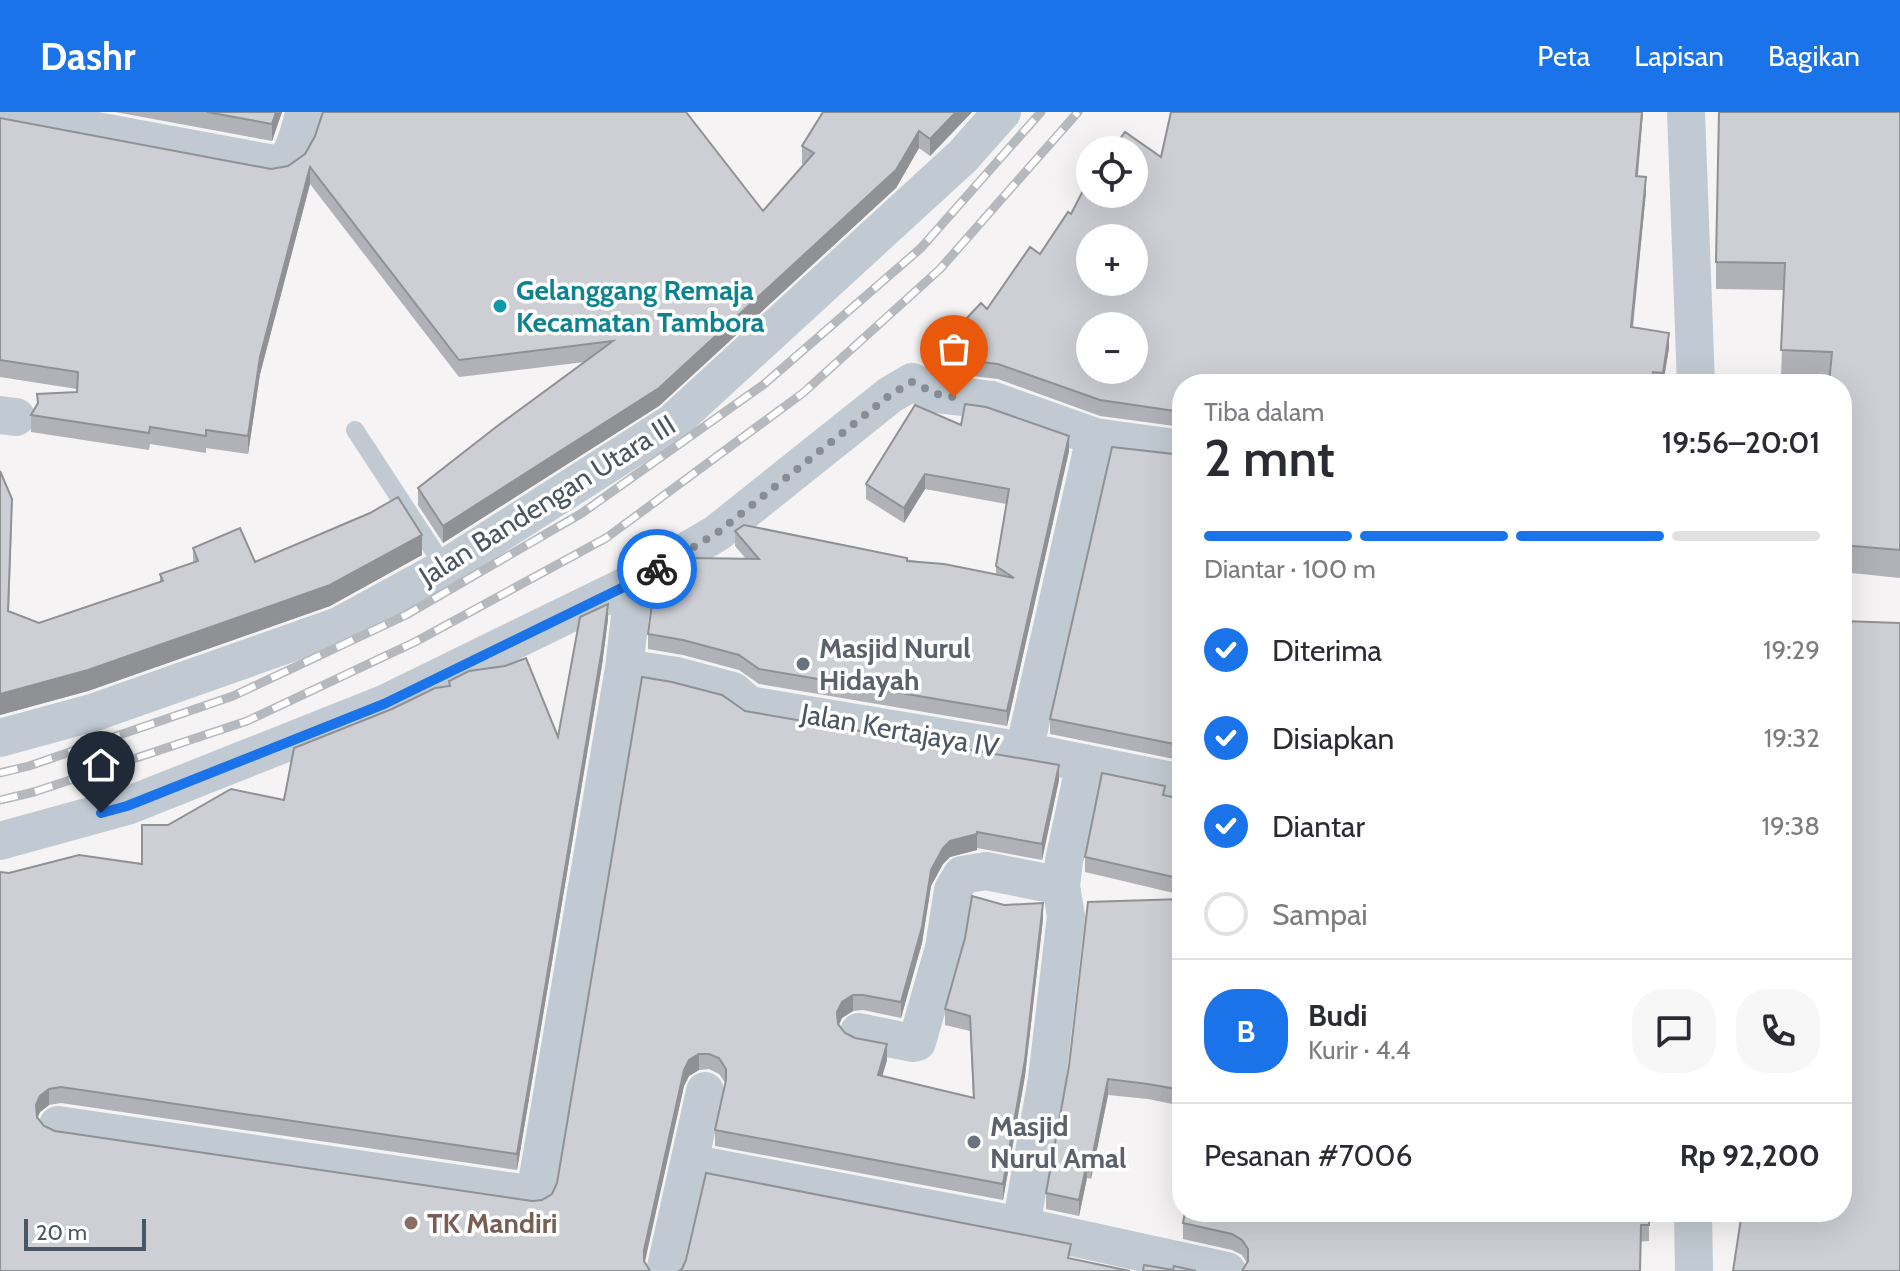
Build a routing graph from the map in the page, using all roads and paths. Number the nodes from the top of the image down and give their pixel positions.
1 (305, 112) edge
2 (1002, 112) edge
3 (1686, 112) edge
4 (16, 115) edge
5 (1696, 374) edge
6 (355, 430) dead end
7 (1095, 437) junction
8 (1172, 448) edge
9 (445, 568) junction
10 (634, 582) junction
11 (624, 668) junction
12 (0, 738) edge
13 (1024, 751) junction
14 (1085, 763) junction
15 (1172, 781) edge
16 (0, 841) edge
17 (1061, 886) junction
18 (859, 1032) dead end
19 (705, 1091) dead end
20 (58, 1125) dead end
21 (689, 1163) junction
22 (1693, 1222) edge
23 (1021, 1226) junction
24 (665, 1271) edge
25 (1227, 1271) edge
26 (1694, 1271) edge

1 - 4 street
2 - 9 street, Jalan Bandengan Utara III
3 - 5 street
6 - 9 lane
7 - 8 street
7 - 10 street
7 - 13 street
9 - 12 street, Jalan Bandengan Utara III
10 - 11 street
10 - 16 street
11 - 13 street, Jalan Kertajaya IV
11 - 20 street
13 - 14 street, Jalan Kertajaya IV
14 - 15 street, Jalan Kertajaya IV
14 - 17 street
17 - 18 street
17 - 23 street
19 - 21 street
21 - 23 street
21 - 24 street
22 - 26 street
23 - 25 street

